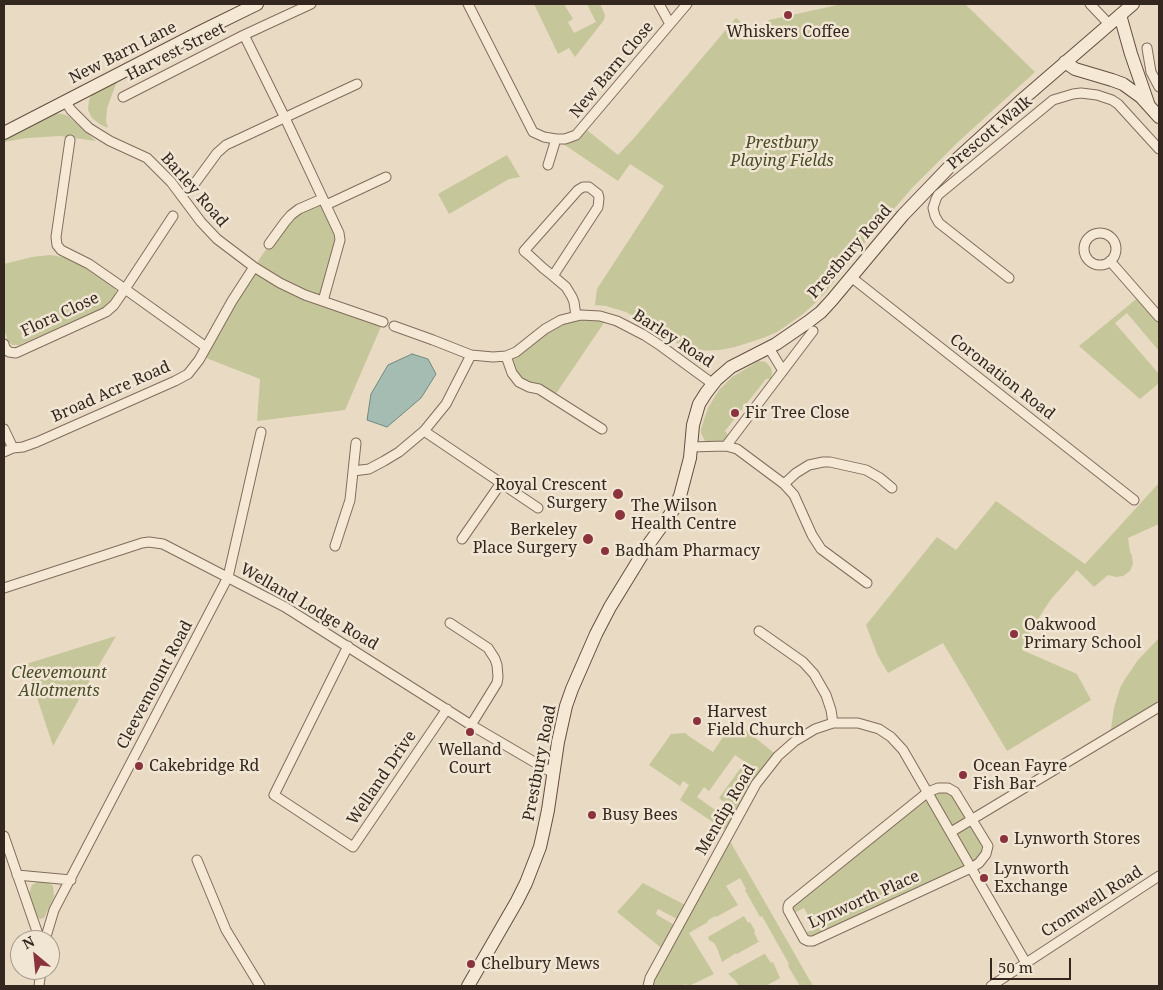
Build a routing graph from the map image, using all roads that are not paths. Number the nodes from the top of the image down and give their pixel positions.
1 (257, 4) edge
2 (310, 4) edge
3 (468, 4) edge
4 (659, 4) edge
5 (687, 4) edge
6 (1090, 4) edge
7 (1133, 4) edge
8 (1120, 15) junction
9 (670, 24) junction
10 (1109, 24) junction
11 (244, 35) junction
12 (1147, 48) dead end
13 (1065, 62) junction
14 (357, 84) dead end
15 (1159, 87) edge
16 (122, 96) dead end
17 (65, 101) junction
18 (1148, 104) junction
19 (1159, 117) edge
20 (285, 118) junction
21 (4, 133) edge
22 (556, 139) junction
23 (70, 140) dead end
24 (1159, 149) edge
25 (548, 165) dead end
26 (386, 177) dead end
27 (195, 183) dead end
28 (324, 202) junction
29 (173, 216) dead end
30 (269, 244) dead end
31 (1110, 261) dead end
32 (254, 266) junction
33 (553, 276) junction
34 (851, 276) junction
35 (1009, 278) dead end
36 (125, 289) junction
37 (323, 301) junction
38 (576, 316) junction
39 (1159, 317) edge
40 (383, 322) dead end
41 (394, 326) dead end
42 (813, 331) dead end
43 (4, 344) edge
44 (206, 347) junction
45 (769, 348) junction
46 (471, 355) junction
47 (506, 356) junction
48 (783, 371) junction
49 (713, 384) junction
50 (602, 428) dead end
51 (4, 429) edge
52 (424, 430) junction
53 (261, 432) dead end
54 (356, 444) dead end
55 (726, 446) junction
56 (690, 447) junction
57 (13, 448) junction
58 (4, 452) edge
59 (353, 471) junction
60 (501, 483) junction
61 (784, 484) junction
62 (892, 488) dead end
63 (1134, 500) dead end
64 (538, 508) dead end
65 (462, 540) dead end
66 (334, 546) dead end
67 (228, 577) junction
68 (867, 583) dead end
69 (4, 588) edge
70 (450, 623) dead end
71 (759, 631) dead end
72 (348, 646) junction
73 (447, 709) junction
74 (1158, 710) edge
75 (833, 723) junction
76 (471, 725) junction
77 (553, 773) junction
78 (928, 792) junction
79 (972, 819) junction
80 (951, 832) junction
81 (4, 836) edge
82 (197, 860) dead end
83 (971, 868) junction
84 (17, 875) junction
85 (1159, 876) edge
86 (70, 880) junction
87 (36, 930) edge
88 (48, 930) edge
89 (1026, 963) junction
90 (260, 986) edge
91 (468, 986) edge
92 (648, 986) edge
93 (991, 986) edge

1 - 17 main road, New Barn Lane
2 - 11 street, Harvest Street
3 - 22 street
4 - 9 street, New Barn Close
5 - 9 street, New Barn Close
6 - 10 street
7 - 8 main road, Prestbury Road
8 - 10 main road, Prestbury Road
8 - 18 main road
9 - 22 street, New Barn Close
10 - 13 main road, Prestbury Road
11 - 16 street, Harvest Street
11 - 20 street, Harvest Street
12 - 15 street
13 - 18 main road
13 - 34 main road, Prestbury Road
14 - 20 street
17 - 21 main road, New Barn Lane
17 - 32 street, Barley Road
18 - 19 main road
20 - 27 street
20 - 28 street, Harvest Street
22 - 25 street
23 - 36 street
24 - 35 street, Prescott Walk
26 - 28 street
28 - 30 street
28 - 37 street, Harvest Street
29 - 36 street
31 - 39 street
32 - 37 street, Barley Road
32 - 44 street, Broad Acre Road
33 - 33 street
33 - 38 street
34 - 45 main road, Prestbury Road
34 - 63 street, Coronation Road
36 - 43 street, Flora Close
36 - 44 street
37 - 40 street
38 - 47 street, Barley Road
38 - 49 street, Barley Road
41 - 46 street, Barley Road
42 - 48 street
44 - 57 street, Broad Acre Road
45 - 48 street
45 - 49 main road, Prestbury Road
46 - 47 street, Barley Road
46 - 52 street
47 - 50 street
48 - 55 street
49 - 56 main road, Prestbury Road
51 - 57 street
52 - 59 street
52 - 60 street
53 - 67 street, Cleevemount Road
54 - 59 street
55 - 56 street
55 - 61 street
56 - 77 main road, Prestbury Road
57 - 58 street, Broad Acre Road
59 - 66 street
60 - 64 street
60 - 65 street
61 - 62 street
61 - 68 street
67 - 69 street, Welland Lodge Road
67 - 72 street, Welland Lodge Road
67 - 86 street, Cleevemount Road
70 - 76 street
71 - 75 street
72 - 73 street, Welland Lodge Road
72 - 73 street, Welland Drive
73 - 76 street, Welland Lodge Road
74 - 79 street
75 - 78 street, Mendip Road
75 - 92 street, Mendip Road
76 - 77 street, Welland Lodge Road
77 - 91 main road, Prestbury Road
78 - 79 street
78 - 80 street, Mendip Road
78 - 83 street, Lynworth Place
79 - 80 street
79 - 83 street
80 - 83 street, Mendip Road
81 - 84 street
82 - 90 street
83 - 89 street, Mendip Road
84 - 86 street
84 - 87 street
85 - 89 street, Cromwell Road
86 - 88 street, Cleevemount Road
89 - 93 street, Cromwell Road

